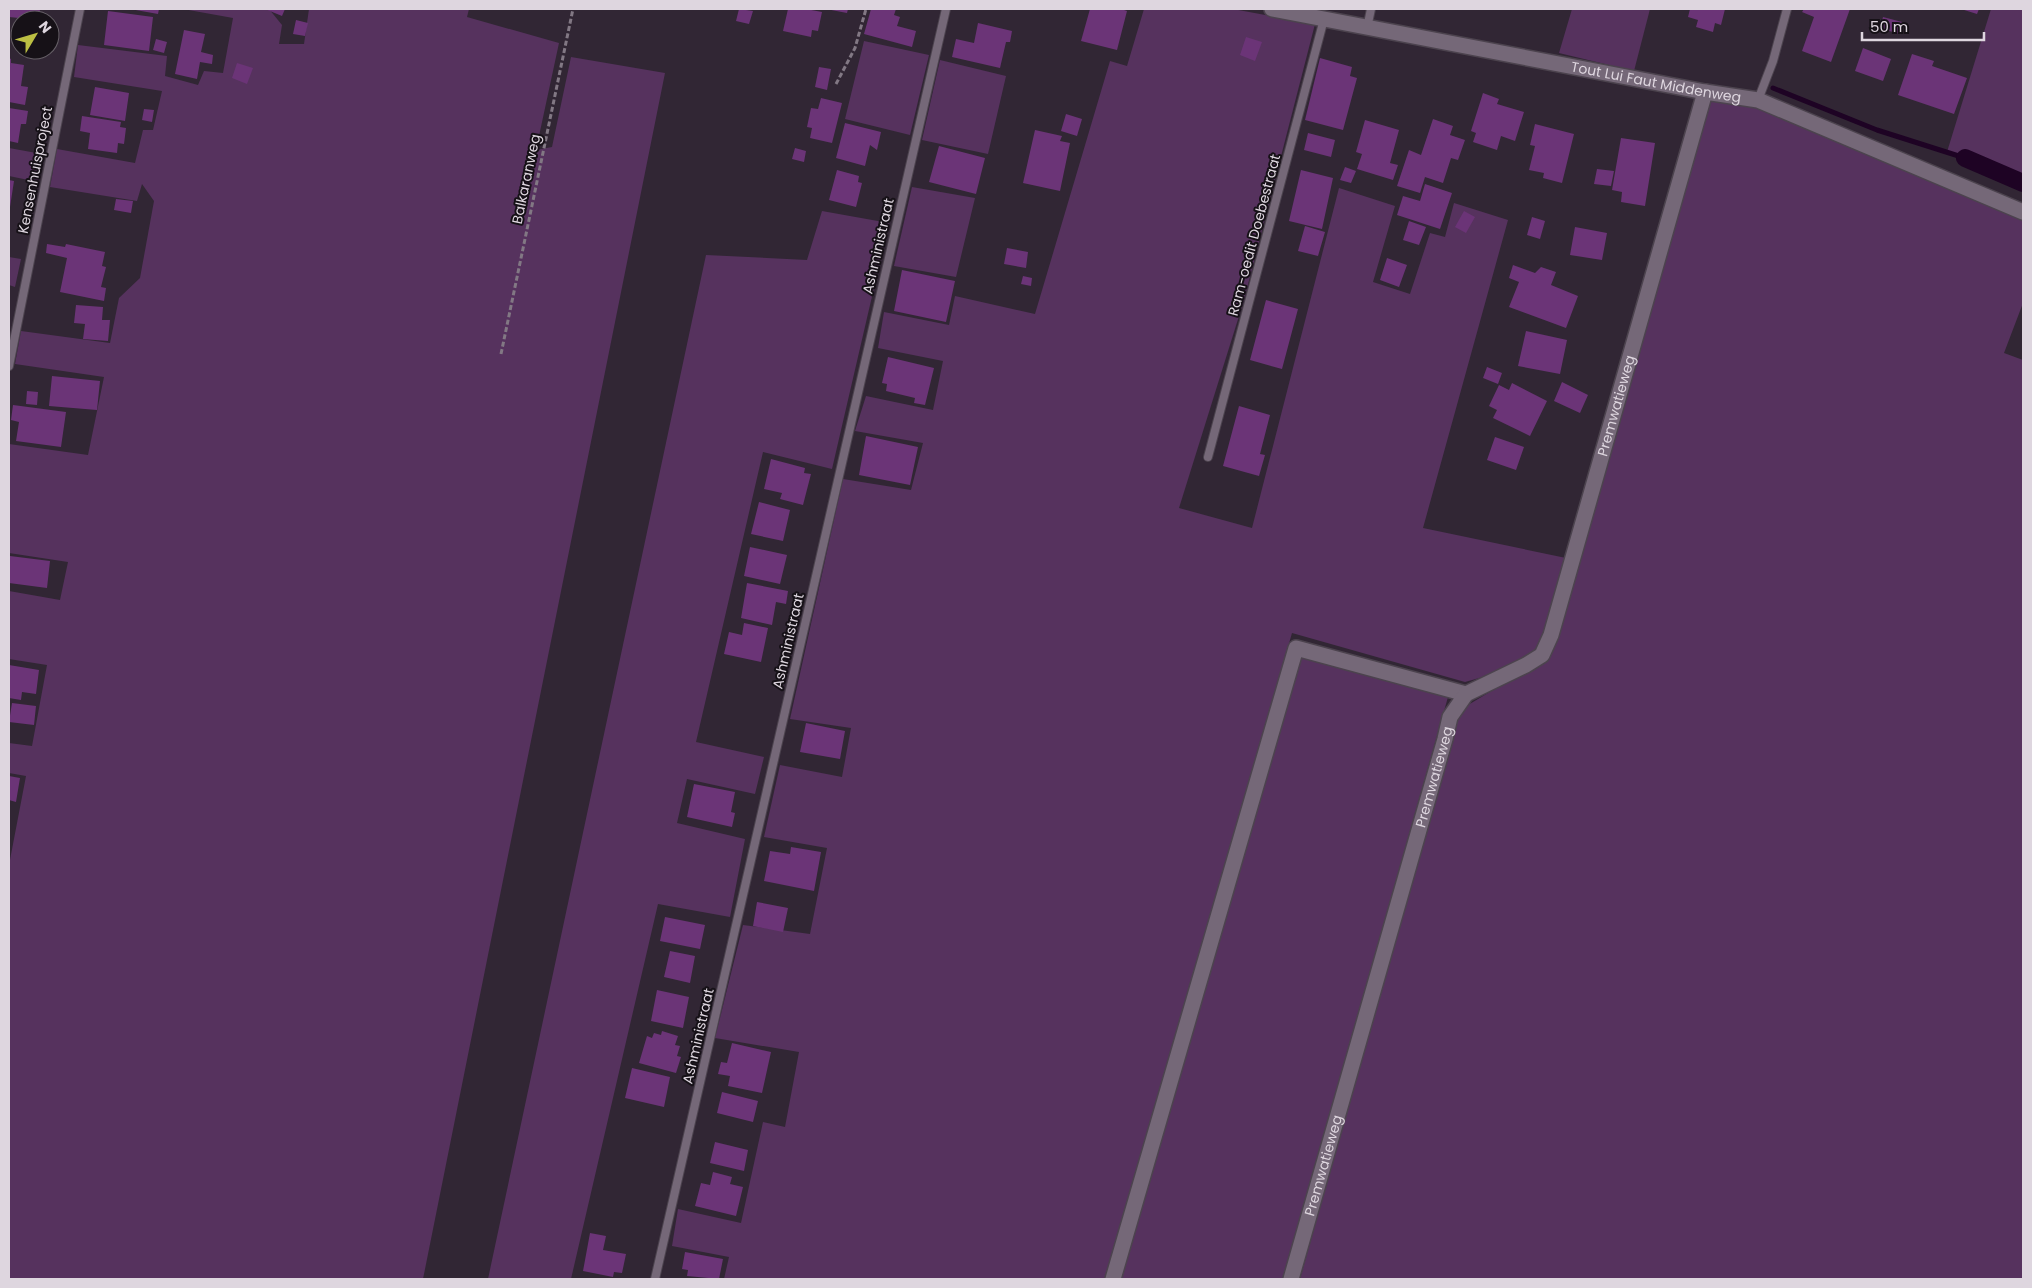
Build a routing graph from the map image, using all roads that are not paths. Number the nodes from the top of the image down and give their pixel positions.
1 (80, 9) edge
2 (946, 9) edge
3 (1272, 9) edge
4 (1371, 9) edge
5 (1787, 9) edge
6 (1324, 19) junction
7 (1367, 28) junction
8 (1706, 92) junction
9 (1758, 100) junction
10 (2023, 212) edge
11 (9, 366) edge
12 (1208, 457) dead end
13 (1466, 694) junction
14 (655, 1279) edge
15 (1113, 1279) edge
16 (1291, 1279) edge

1 - 11 lane, Kensenhuisproject
2 - 14 lane, Ashministraat
3 - 6 street, Tout Lui Faut Middenweg
4 - 7 lane
5 - 9 lane
6 - 7 street, Tout Lui Faut Middenweg
6 - 12 lane, Ram-oedit Doebestraat
7 - 8 street, Tout Lui Faut Middenweg
8 - 9 street, Tout Lui Faut Middenweg
8 - 13 street, Premwatieweg
9 - 10 street, Tout Lui Faut Middenweg
13 - 15 street
13 - 16 street, Premwatieweg

